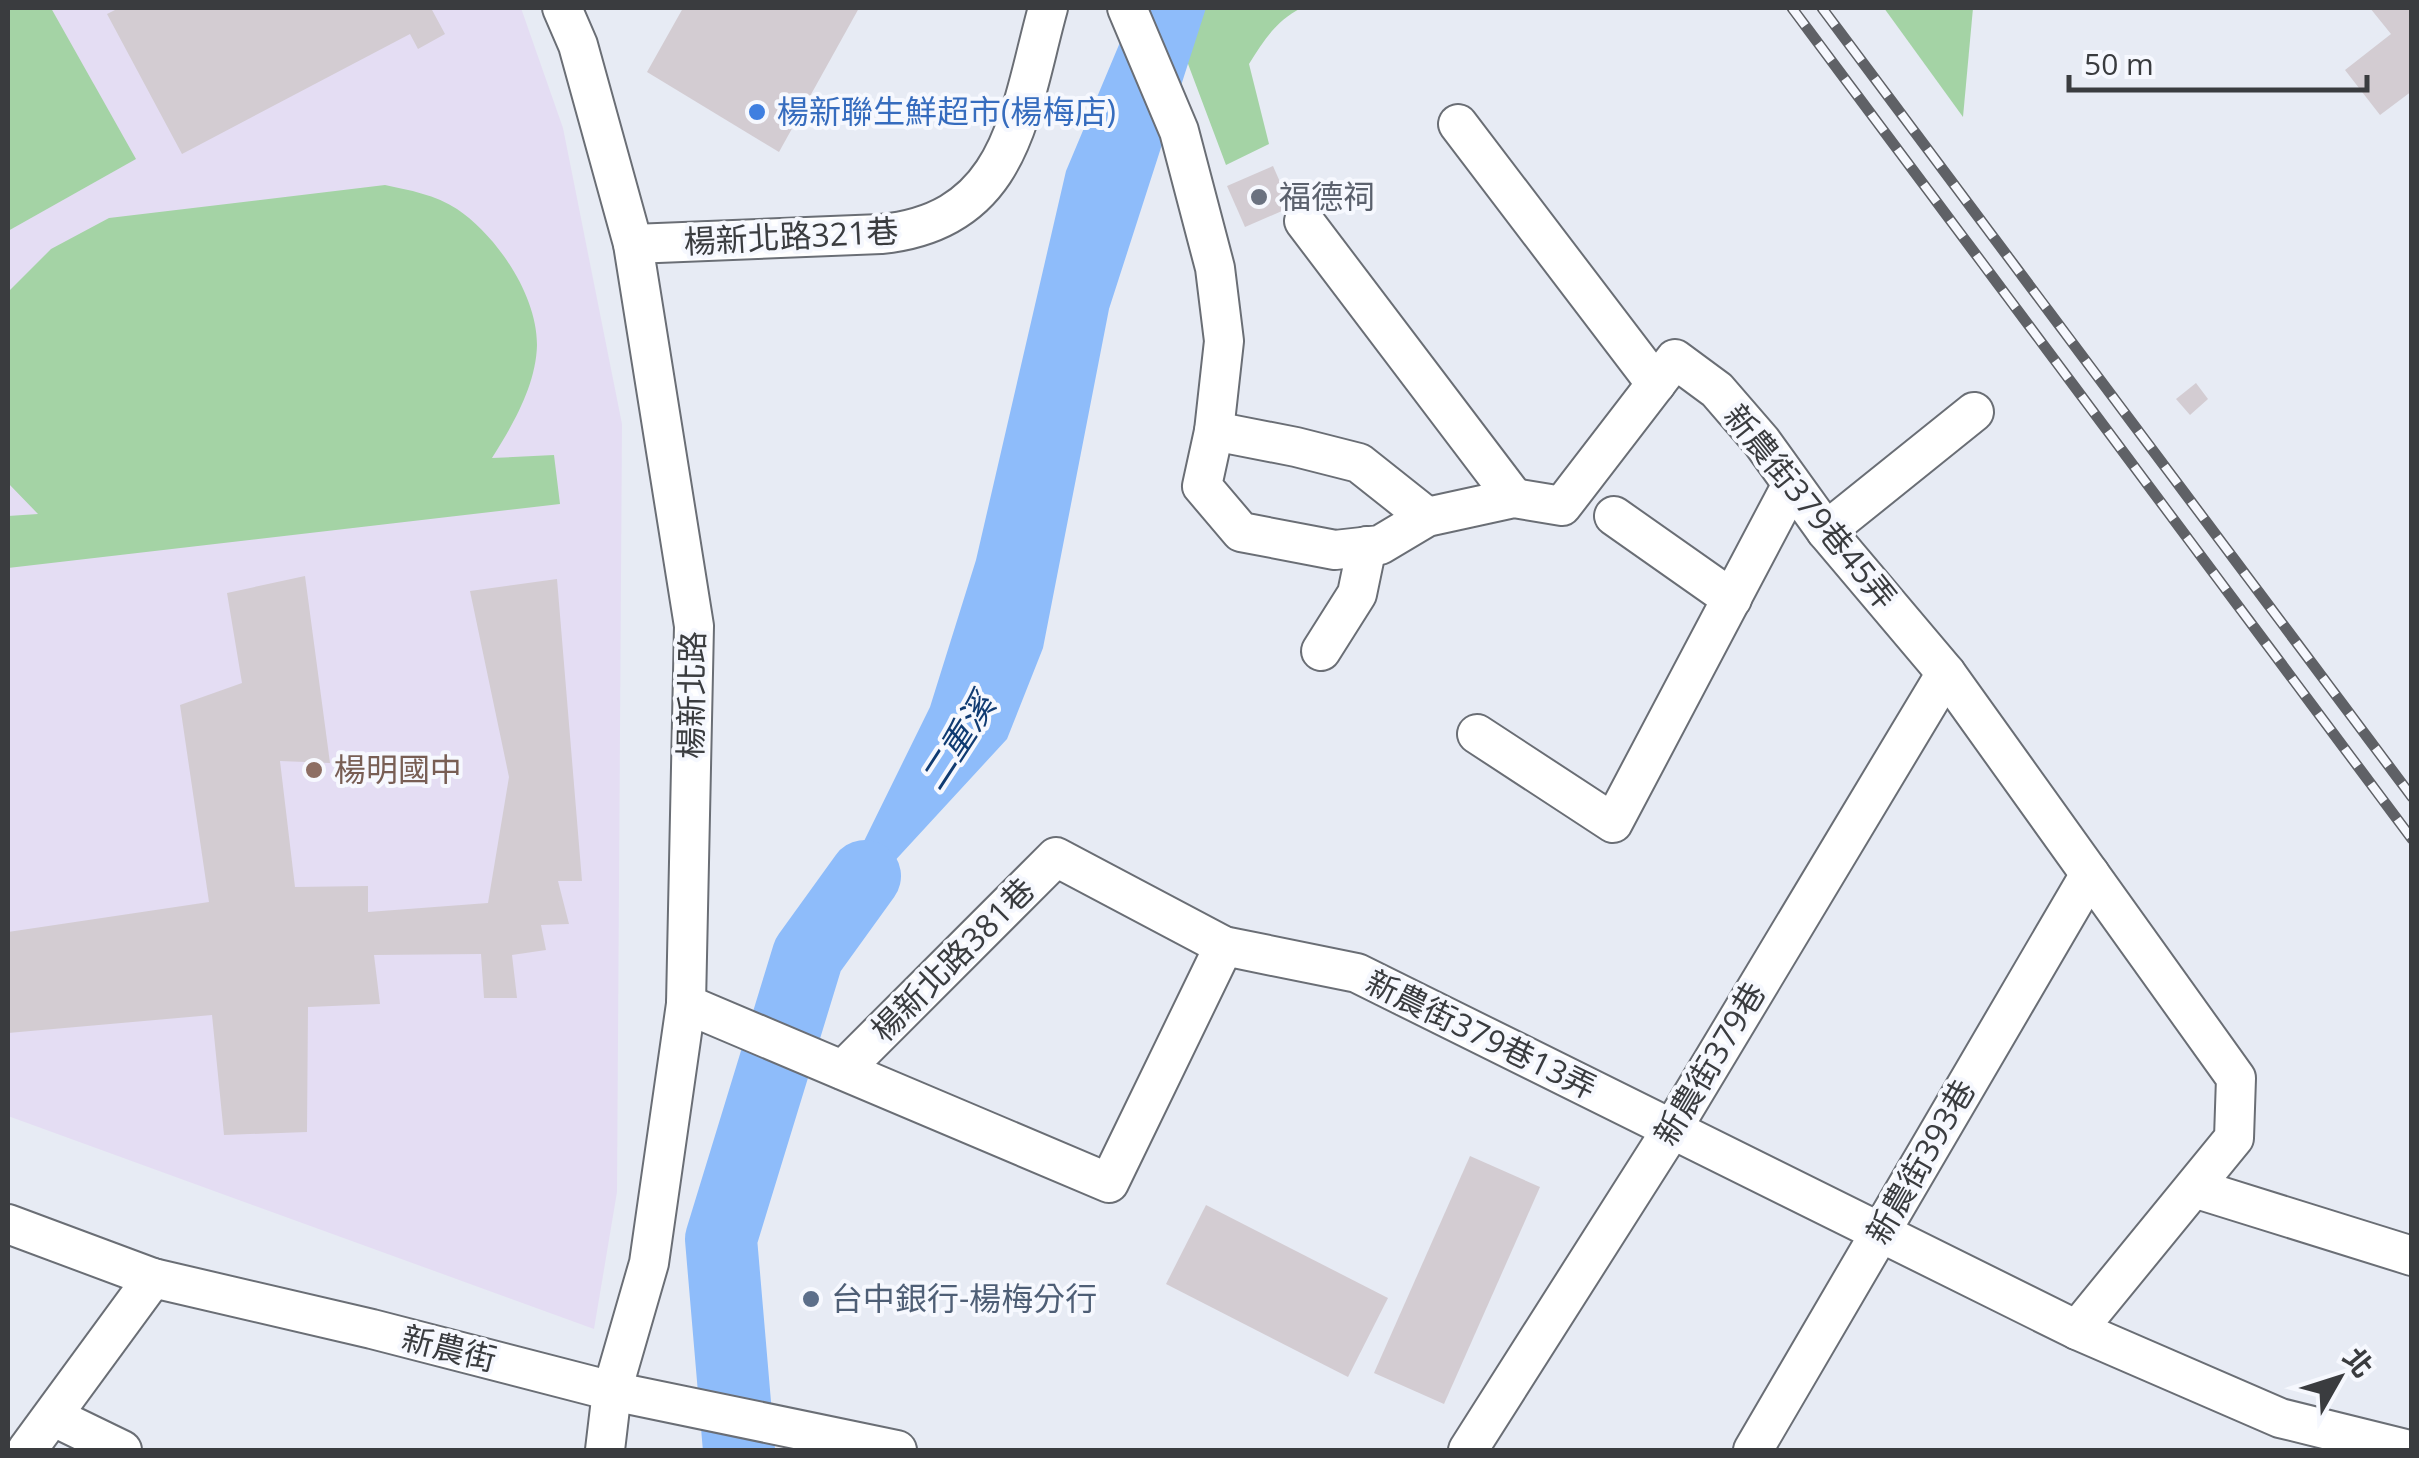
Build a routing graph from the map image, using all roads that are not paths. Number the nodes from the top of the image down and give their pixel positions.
1 (562, 8) edge
2 (1048, 8) edge
3 (1127, 8) edge
4 (1458, 124) dead end
5 (1304, 221) dead end
6 (633, 244) junction
7 (1656, 384) junction
8 (1974, 412) dead end
9 (1214, 431) junction
10 (1792, 486) junction
11 (1514, 498) junction
12 (1614, 516) dead end
13 (1427, 517) junction
14 (1826, 531) junction
15 (1367, 546) junction
16 (1732, 599) junction
17 (1322, 651) dead end
18 (1946, 674) junction
19 (1477, 734) dead end
20 (2090, 874) junction
21 (1224, 946) junction
22 (686, 1004) junction
23 (843, 1070) junction
24 (1672, 1128) junction
25 (2194, 1188) junction
26 (8, 1224) edge
27 (1880, 1232) junction
28 (2412, 1256) edge
29 (152, 1278) junction
30 (2077, 1330) junction
31 (614, 1391) junction
32 (54, 1417) junction
33 (889, 1449) edge
34 (26, 1450) edge
35 (122, 1450) edge
36 (606, 1450) edge
37 (1468, 1450) edge
38 (1754, 1450) edge
39 (2409, 1450) edge

1 - 6 street, 楊新北路
2 - 6 street, 楊新北路321巷
3 - 9 street
4 - 7 street
5 - 11 street
6 - 22 street, 楊新北路
7 - 10 street, 新農街379巷45弄
7 - 11 street
8 - 14 street
9 - 13 street
9 - 15 street
10 - 14 street, 新農街379巷45弄
10 - 16 street
11 - 13 street
12 - 16 street
13 - 15 street
14 - 18 street, 新農街379巷45弄
15 - 17 street
16 - 19 street
18 - 20 street, 新農街379巷45弄
18 - 24 street, 新農街379巷
20 - 25 street, 新農街379巷45弄
20 - 27 street, 新農街393巷
21 - 23 street, 楊新北路381巷
21 - 23 street
21 - 24 street, 新農街379巷13弄
22 - 23 street
22 - 31 street, 楊新北路
24 - 27 street, 新農街379巷13弄
24 - 37 street, 新農街379巷
25 - 28 street
25 - 30 street, 新農街379巷45弄
26 - 29 street, 新農街
27 - 30 street, 新農街379巷13弄
27 - 38 street, 新農街393巷
29 - 31 street, 新農街
29 - 32 street
30 - 39 street, 新農街379巷13弄
31 - 33 street, 新農街
31 - 36 street, 楊新北路
32 - 34 street
32 - 35 street

